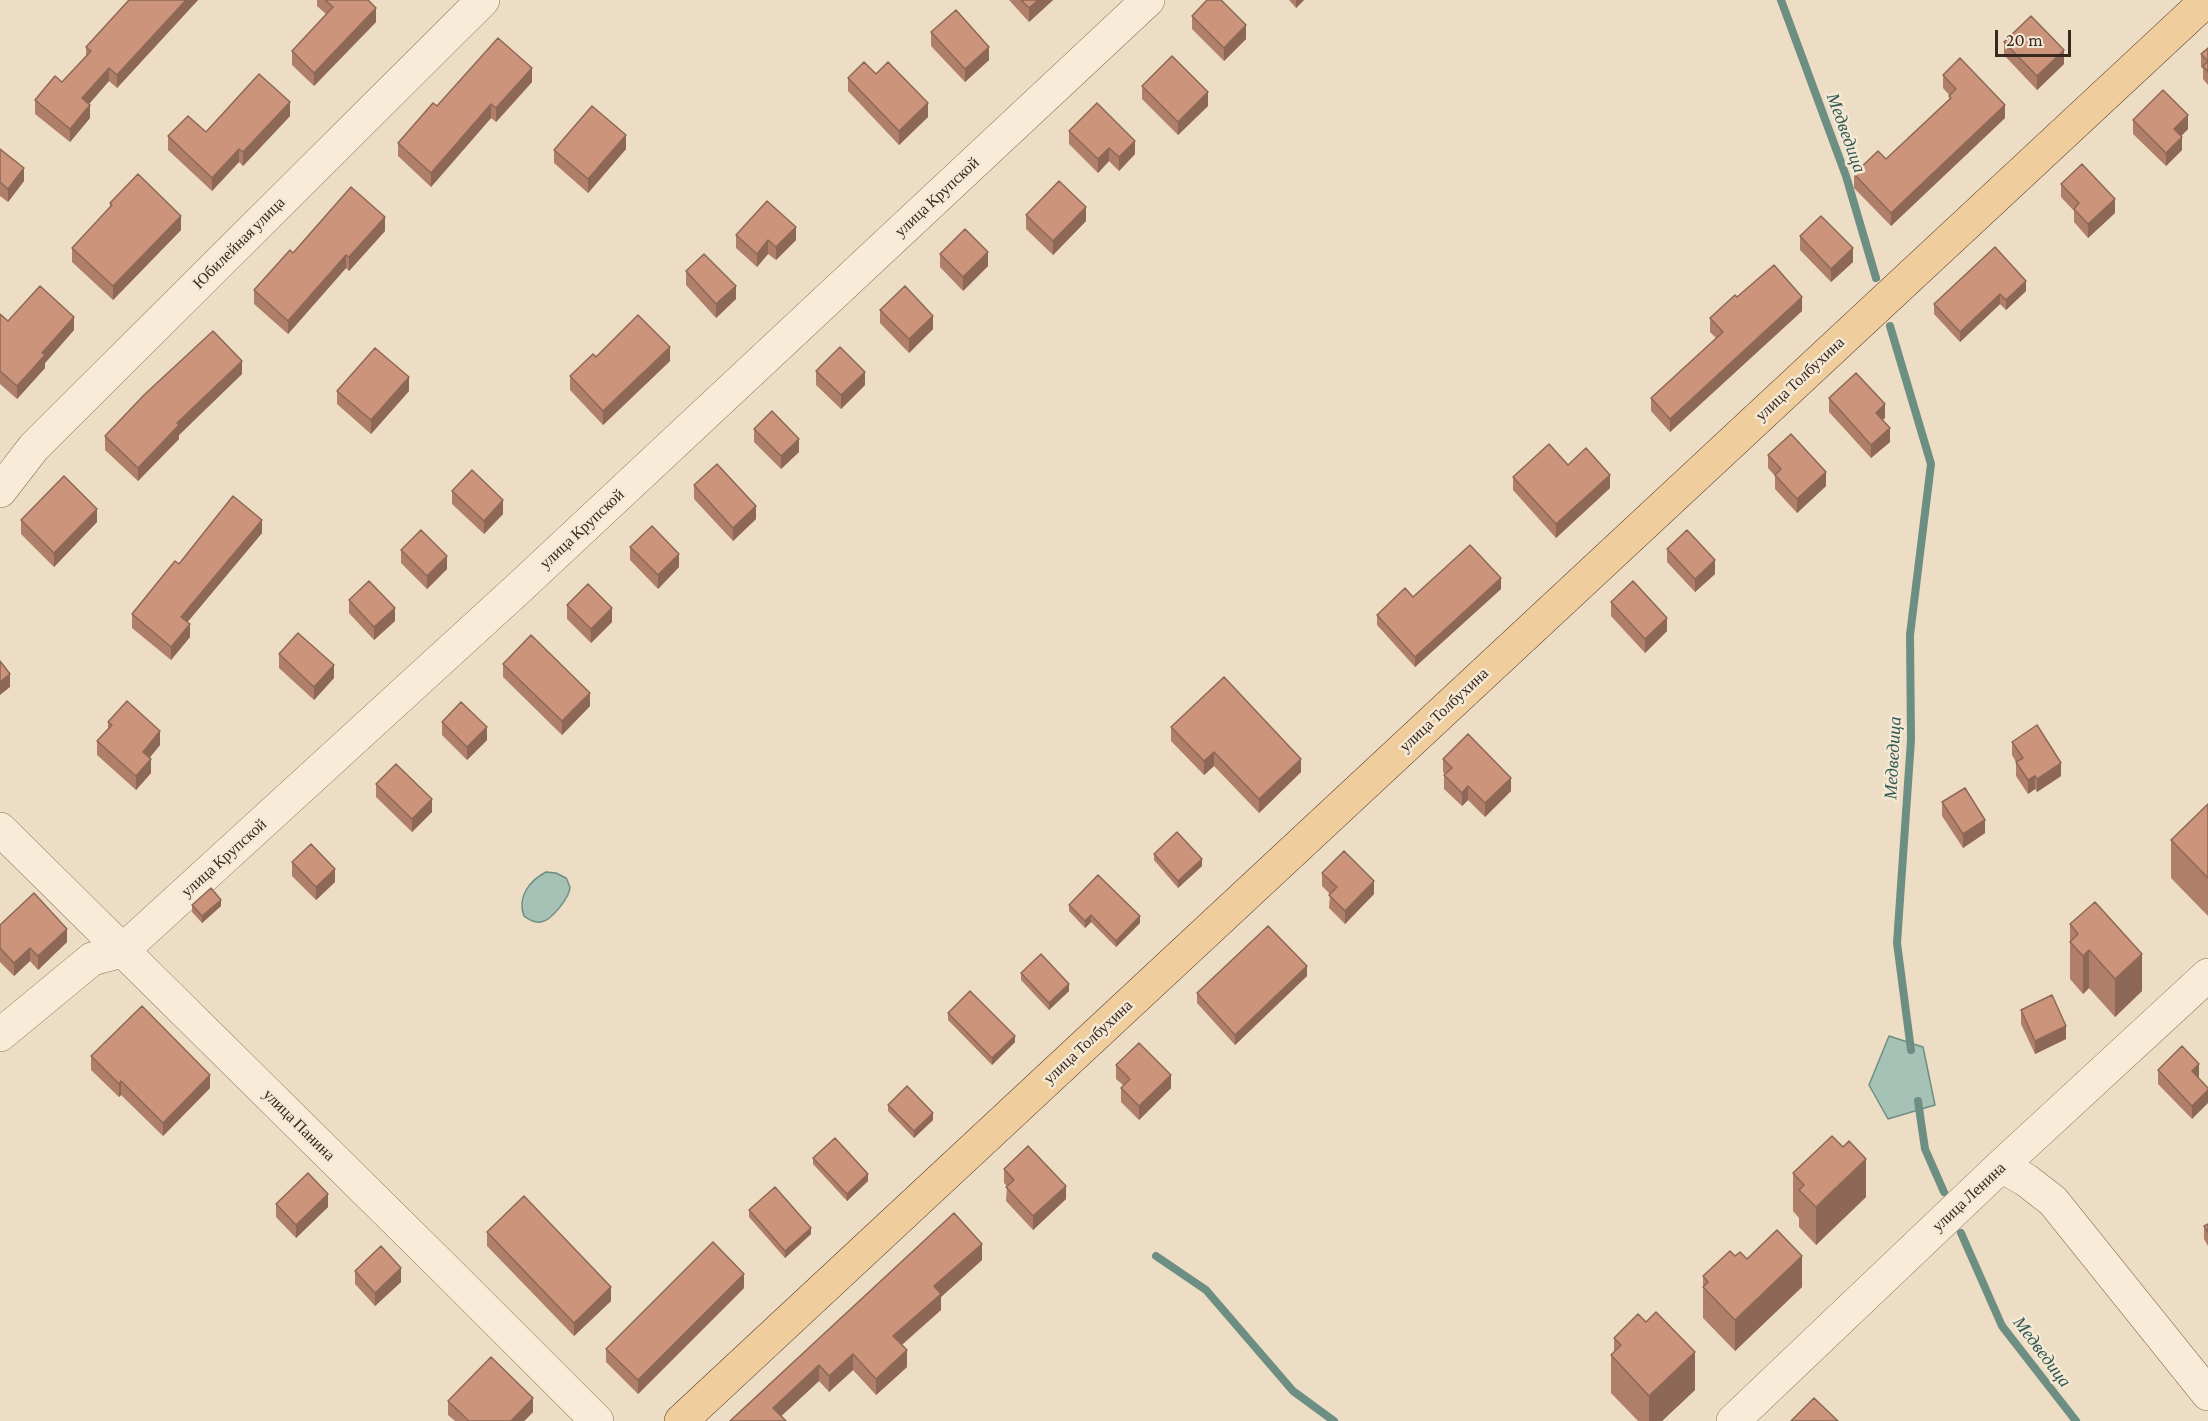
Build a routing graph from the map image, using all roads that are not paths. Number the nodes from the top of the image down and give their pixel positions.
1 (483, 0) edge
2 (1148, 0) edge
3 (2207, 0) edge
4 (0, 491) edge
5 (0, 829) edge
6 (122, 951) junction
7 (2208, 975) edge
8 (0, 1035) edge
9 (2001, 1166) junction
10 (2208, 1394) edge
11 (597, 1421) edge
12 (681, 1421) edge
13 (1733, 1421) edge

1 - 4 street, Юбилейная улица
2 - 6 street, улица Крупской
3 - 12 main road, улица Толбухина
5 - 6 street, улица Панина
6 - 8 street, улица Крупской
6 - 11 street, улица Панина
7 - 9 street, улица Ленина
9 - 10 street
9 - 13 street, улица Ленина

